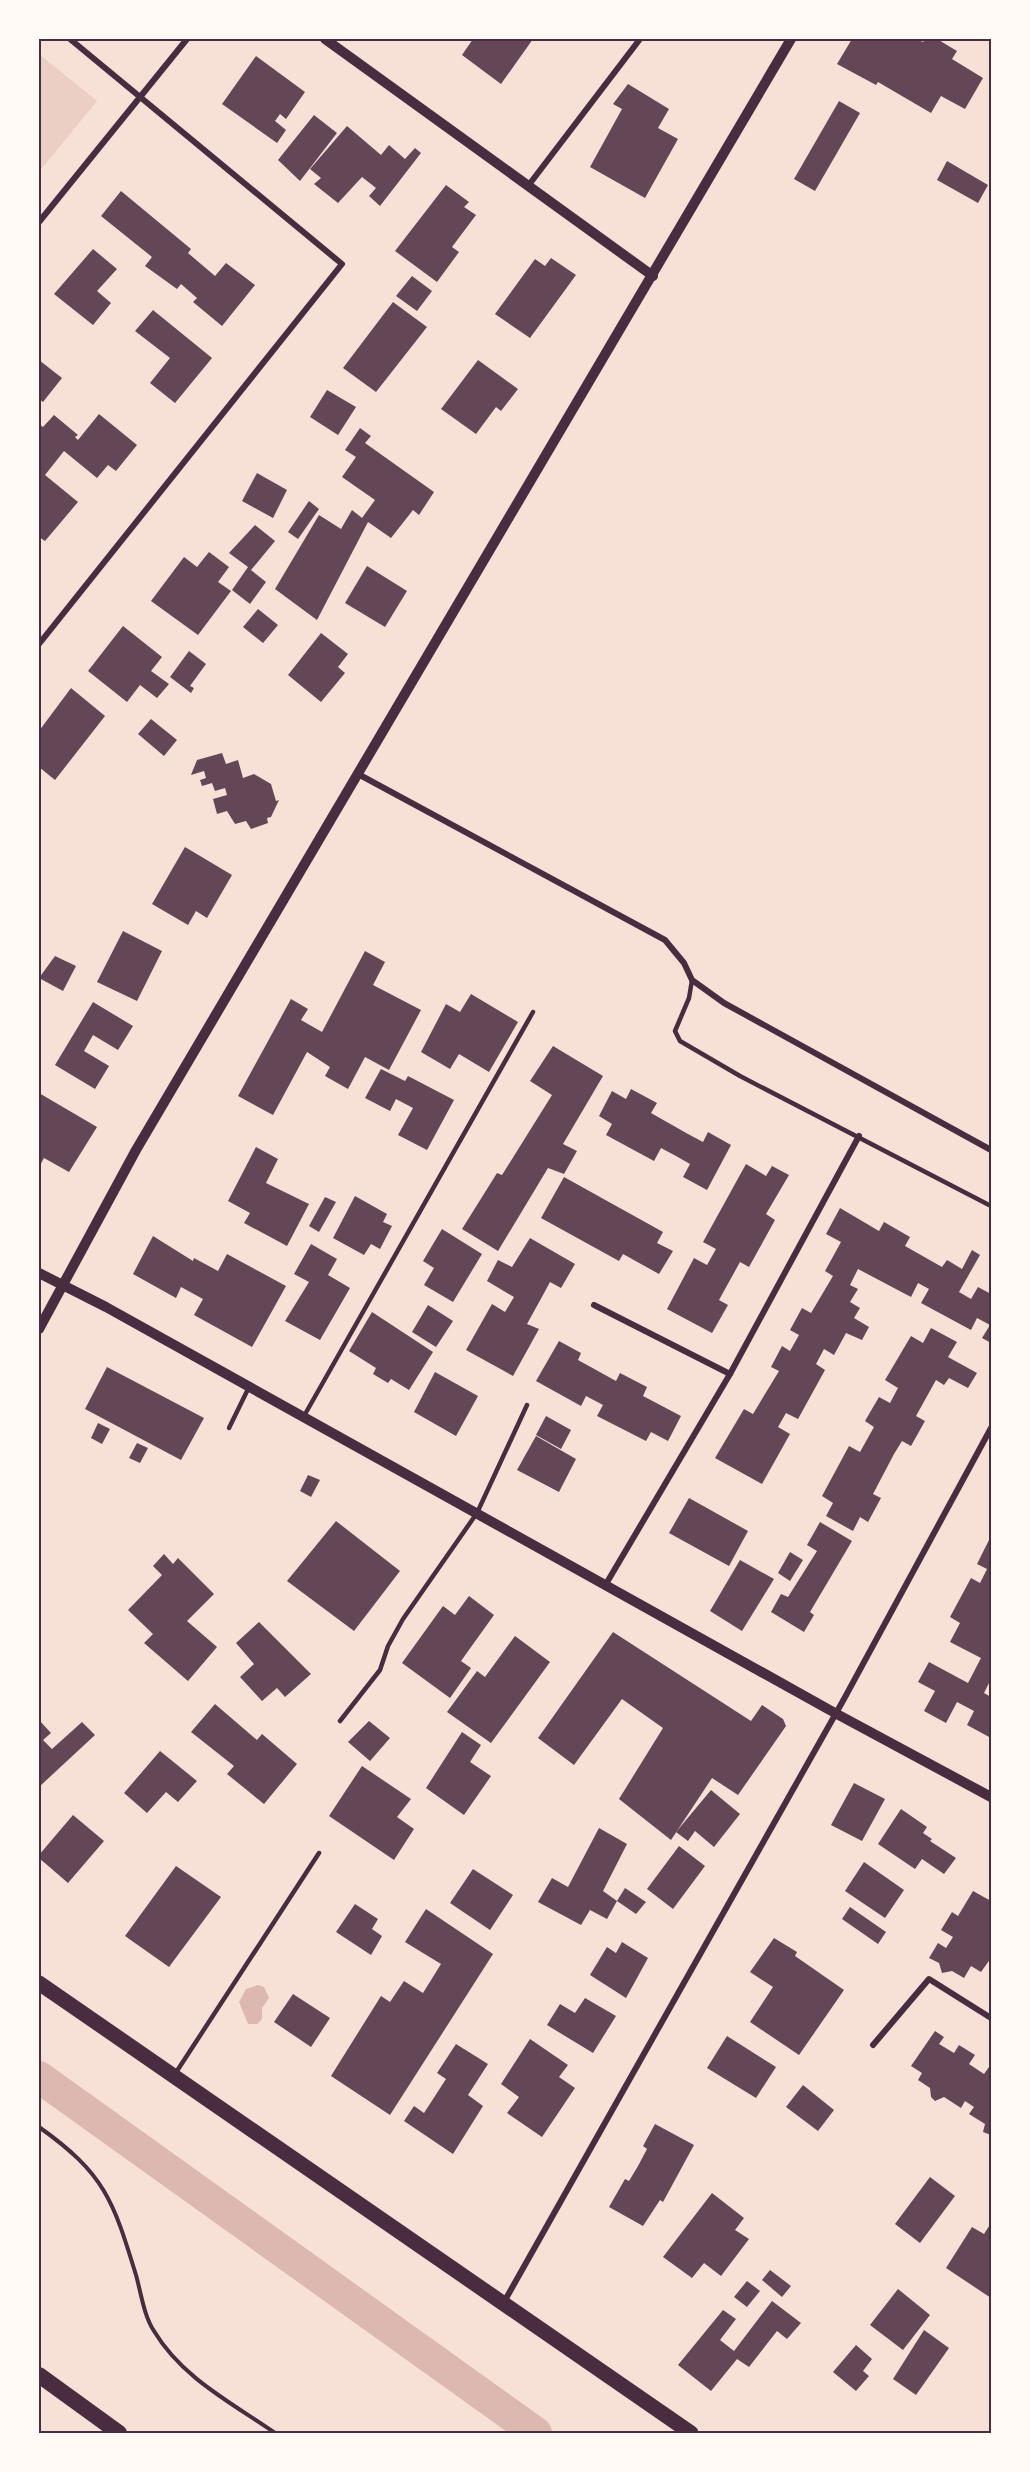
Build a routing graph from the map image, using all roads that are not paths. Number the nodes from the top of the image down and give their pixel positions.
1 (70, 39) edge
2 (187, 39) edge
3 (325, 39) edge
4 (640, 39) edge
5 (791, 39) edge
6 (142, 97) junction
7 (528, 186) junction
8 (39, 207) edge
9 (46, 213) junction
10 (39, 222) edge
11 (653, 276) junction
12 (39, 644) edge
13 (358, 774) junction
14 (692, 980) junction
15 (533, 1012) dead end
16 (859, 1137) junction
17 (991, 1150) edge
18 (991, 1206) edge
19 (39, 1273) edge
20 (61, 1284) junction
21 (594, 1305) dead end
22 (39, 1329) edge
23 (730, 1374) junction
24 (250, 1387) junction
25 (527, 1405) dead end
26 (304, 1416) junction
27 (229, 1428) dead end
28 (991, 1428) edge
29 (477, 1513) junction
30 (606, 1584) junction
31 (835, 1713) junction
32 (340, 1721) dead end
33 (991, 1797) edge
34 (319, 1853) dead end
35 (39, 1983) edge
36 (991, 2018) edge
37 (873, 2045) dead end
38 (174, 2076) junction
39 (504, 2303) junction
40 (39, 2375) edge
41 (119, 2433) edge
42 (691, 2433) edge

1 - 6 street
2 - 6 street
3 - 7 street
4 - 7 street
5 - 11 street
6 - 9 street
6 - 12 street
7 - 11 street
8 - 9 street
9 - 10 street
11 - 13 street
13 - 14 street
13 - 20 street
14 - 16 lane
14 - 17 street
15 - 26 lane
16 - 18 lane
16 - 23 street
19 - 20 street
20 - 22 street
20 - 24 street
21 - 23 street
23 - 30 street
24 - 26 street
24 - 27 lane
25 - 29 lane
26 - 29 street
28 - 31 street
29 - 30 street
29 - 32 lane
30 - 31 street
31 - 33 street
31 - 39 street
34 - 38 lane
35 - 38 main road
36 - 37 street
38 - 39 main road
39 - 42 main road
40 - 41 highway

